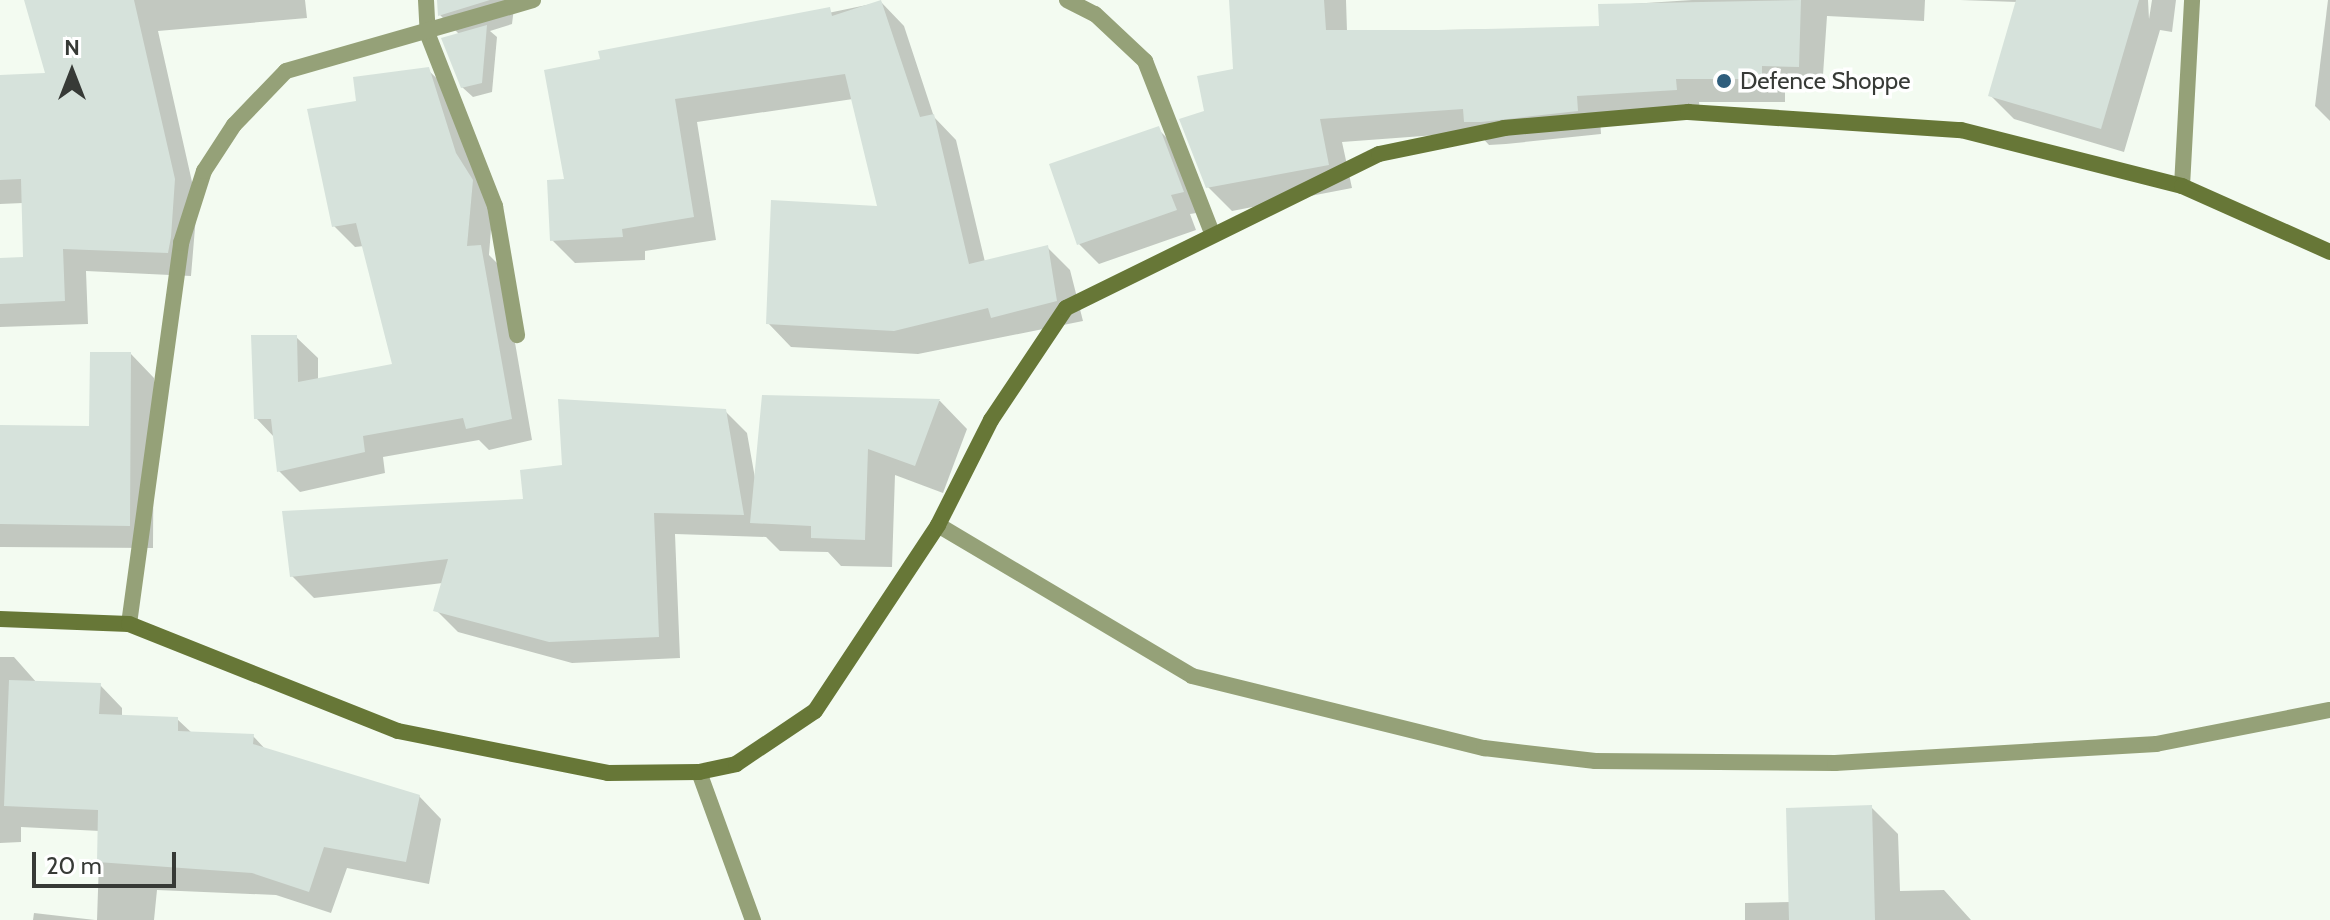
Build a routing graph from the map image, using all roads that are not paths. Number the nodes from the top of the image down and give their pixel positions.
1 (426, 0) edge
2 (533, 0) edge
3 (1067, 0) edge
4 (2192, 0) edge
5 (428, 35) junction
6 (2182, 186) junction
7 (1212, 233) junction
8 (2330, 252) edge
9 (517, 335) dead end
10 (938, 525) junction
11 (0, 619) edge
12 (129, 624) junction
13 (2330, 710) edge
14 (699, 772) junction
15 (753, 920) edge

1 - 5 street
2 - 5 street
3 - 7 street
4 - 6 street
5 - 9 street
5 - 12 street
6 - 7 main road
6 - 8 main road
7 - 10 main road
10 - 13 street
10 - 14 main road
11 - 12 main road
12 - 14 main road
14 - 15 street

